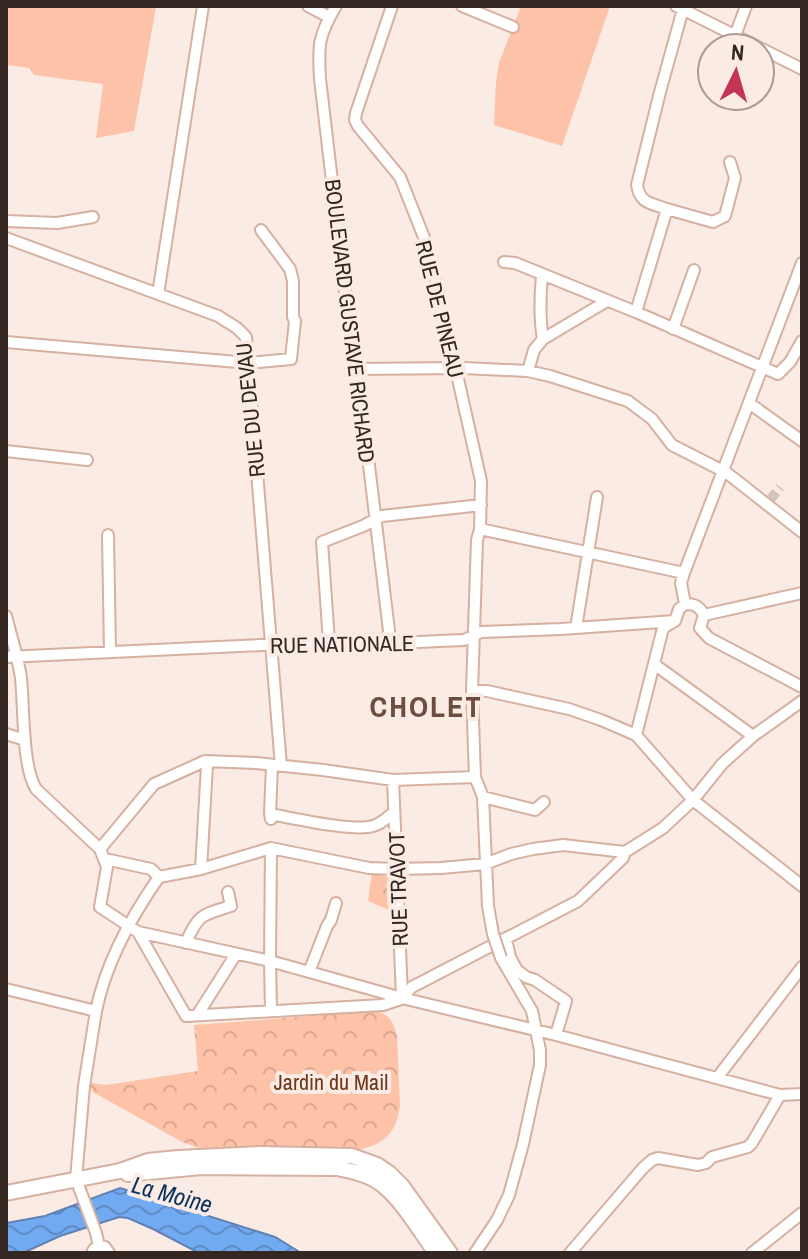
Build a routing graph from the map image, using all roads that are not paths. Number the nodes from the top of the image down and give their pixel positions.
1 (203, 6) edge
2 (308, 6) edge
3 (336, 6) edge
4 (392, 6) edge
5 (462, 6) edge
6 (746, 6) edge
7 (680, 8) edge
8 (329, 17) junction
9 (513, 27) dead end
10 (727, 32) edge
11 (736, 32) edge
12 (776, 56) edge
13 (802, 69) edge
14 (730, 162) dead end
15 (667, 209) junction
16 (93, 217) dead end
17 (6, 221) edge
18 (261, 230) dead end
19 (6, 238) edge
20 (504, 262) dead end
21 (802, 263) edge
22 (694, 270) dead end
23 (542, 275) junction
24 (158, 294) junction
25 (607, 301) junction
26 (636, 312) junction
27 (673, 329) junction
28 (543, 339) junction
29 (802, 341) edge
30 (6, 342) edge
31 (249, 363) junction
32 (762, 368) junction
33 (354, 369) junction
34 (455, 369) junction
35 (528, 371) junction
36 (749, 403) junction
37 (802, 441) edge
38 (6, 451) edge
39 (87, 460) dead end
40 (723, 470) junction
41 (597, 497) dead end
42 (476, 506) junction
43 (376, 520) junction
44 (480, 529) junction
45 (802, 532) edge
46 (108, 535) dead end
47 (588, 552) junction
48 (684, 573) junction
49 (802, 593) edge
50 (685, 604) junction
51 (704, 615) junction
52 (6, 616) edge
53 (675, 621) junction
54 (576, 628) junction
55 (473, 634) junction
56 (390, 639) junction
57 (329, 642) junction
58 (273, 645) junction
59 (110, 652) junction
60 (11, 656) edge
61 (654, 664) junction
62 (802, 687) edge
63 (472, 691) junction
64 (802, 701) edge
65 (6, 734) edge
66 (636, 735) junction
67 (753, 736) junction
68 (25, 740) junction
69 (205, 761) junction
70 (277, 766) junction
71 (475, 777) junction
72 (393, 780) junction
73 (483, 797) junction
74 (693, 800) junction
75 (544, 802) dead end
76 (394, 812) junction
77 (271, 848) junction
78 (625, 852) junction
79 (103, 854) junction
80 (485, 864) junction
81 (201, 869) junction
82 (397, 869) junction
83 (159, 877) junction
84 (802, 886) edge
85 (228, 892) dead end
86 (336, 903) dead end
87 (133, 930) junction
88 (506, 939) junction
89 (186, 943) junction
90 (236, 954) junction
91 (270, 961) junction
92 (802, 967) edge
93 (309, 972) junction
94 (6, 989) edge
95 (402, 998) junction
96 (96, 1011) junction
97 (271, 1011) junction
98 (198, 1014) junction
99 (537, 1032) junction
100 (556, 1035) junction
101 (717, 1078) junction
102 (802, 1094) edge
103 (780, 1095) junction
104 (386, 1179) junction
105 (78, 1186) junction
106 (6, 1196) edge
107 (802, 1213) edge
108 (100, 1251) edge
109 (436, 1253) edge
110 (450, 1253) edge
111 (475, 1253) edge
112 (570, 1253) edge
113 (752, 1253) edge

1 - 24 street
2 - 8 street
3 - 8 street, BOULEVARD GUSTAVE RICHARD
4 - 34 street, RUE DE PINEAU
5 - 9 street
6 - 11 street
7 - 10 street
7 - 15 street
8 - 33 street, BOULEVARD GUSTAVE RICHARD
12 - 13 street
14 - 15 street
15 - 26 street
16 - 17 street
18 - 31 street
19 - 24 street, RUE DU DEVAU
20 - 23 street
21 - 32 street
22 - 27 street
23 - 25 street
23 - 28 street
24 - 31 street, RUE DU DEVAU
25 - 26 street
25 - 28 street
26 - 27 street
27 - 32 street
28 - 35 street
29 - 32 street
30 - 31 street
31 - 58 street, RUE DU DEVAU
32 - 36 street
33 - 34 street
33 - 43 street, BOULEVARD GUSTAVE RICHARD
34 - 35 street
34 - 42 street, RUE DE PINEAU
35 - 40 street
36 - 37 street
36 - 40 street
38 - 39 street
40 - 45 street
40 - 48 street
41 - 47 street
42 - 43 street
42 - 44 street, RUE DE PINEAU
43 - 56 street, BOULEVARD GUSTAVE RICHARD
43 - 57 street
44 - 47 street
44 - 55 street
46 - 59 street
47 - 48 street
47 - 54 street
48 - 50 street
49 - 51 street
50 - 51 street
50 - 53 street
51 - 62 street
52 - 60 street
53 - 54 street, RUE NATIONALE
53 - 61 street
54 - 55 street, RUE NATIONALE
55 - 56 street, RUE NATIONALE
55 - 63 street
56 - 57 street, RUE NATIONALE
57 - 58 street, RUE NATIONALE
58 - 59 street, RUE NATIONALE
58 - 70 street, RUE DU DEVAU
59 - 60 street, RUE NATIONALE
60 - 68 street
61 - 66 street
61 - 67 street
63 - 66 street
63 - 71 street
64 - 67 street
65 - 68 street
66 - 74 street
67 - 74 street
68 - 79 street
69 - 70 street
69 - 79 street
69 - 81 street
70 - 72 street
70 - 76 street, RUE DU DEVAU
71 - 72 street
71 - 73 street
72 - 76 street, RUE TRAVOT
73 - 75 street
73 - 80 street
74 - 78 street
74 - 84 street
76 - 82 street, RUE TRAVOT
77 - 81 street
77 - 82 street
77 - 91 street
78 - 80 street
78 - 88 street
79 - 83 street
79 - 87 street
80 - 82 street
80 - 99 street, bridge
81 - 83 street
82 - 95 street, RUE TRAVOT
83 - 87 street
85 - 89 street
86 - 93 street
87 - 89 street
87 - 96 street
87 - 98 street
88 - 95 street
88 - 100 street
89 - 90 street
90 - 91 street
90 - 98 street
91 - 93 street
91 - 97 street
92 - 101 street
93 - 95 street
94 - 96 street
95 - 97 street
95 - 99 street
96 - 105 street
97 - 98 street
99 - 100 street
99 - 111 street
100 - 101 street
101 - 103 street
102 - 103 street
103 - 112 street
104 - 105 main road
104 - 109 main road
104 - 110 main road
105 - 106 main road
105 - 108 street
107 - 113 street

